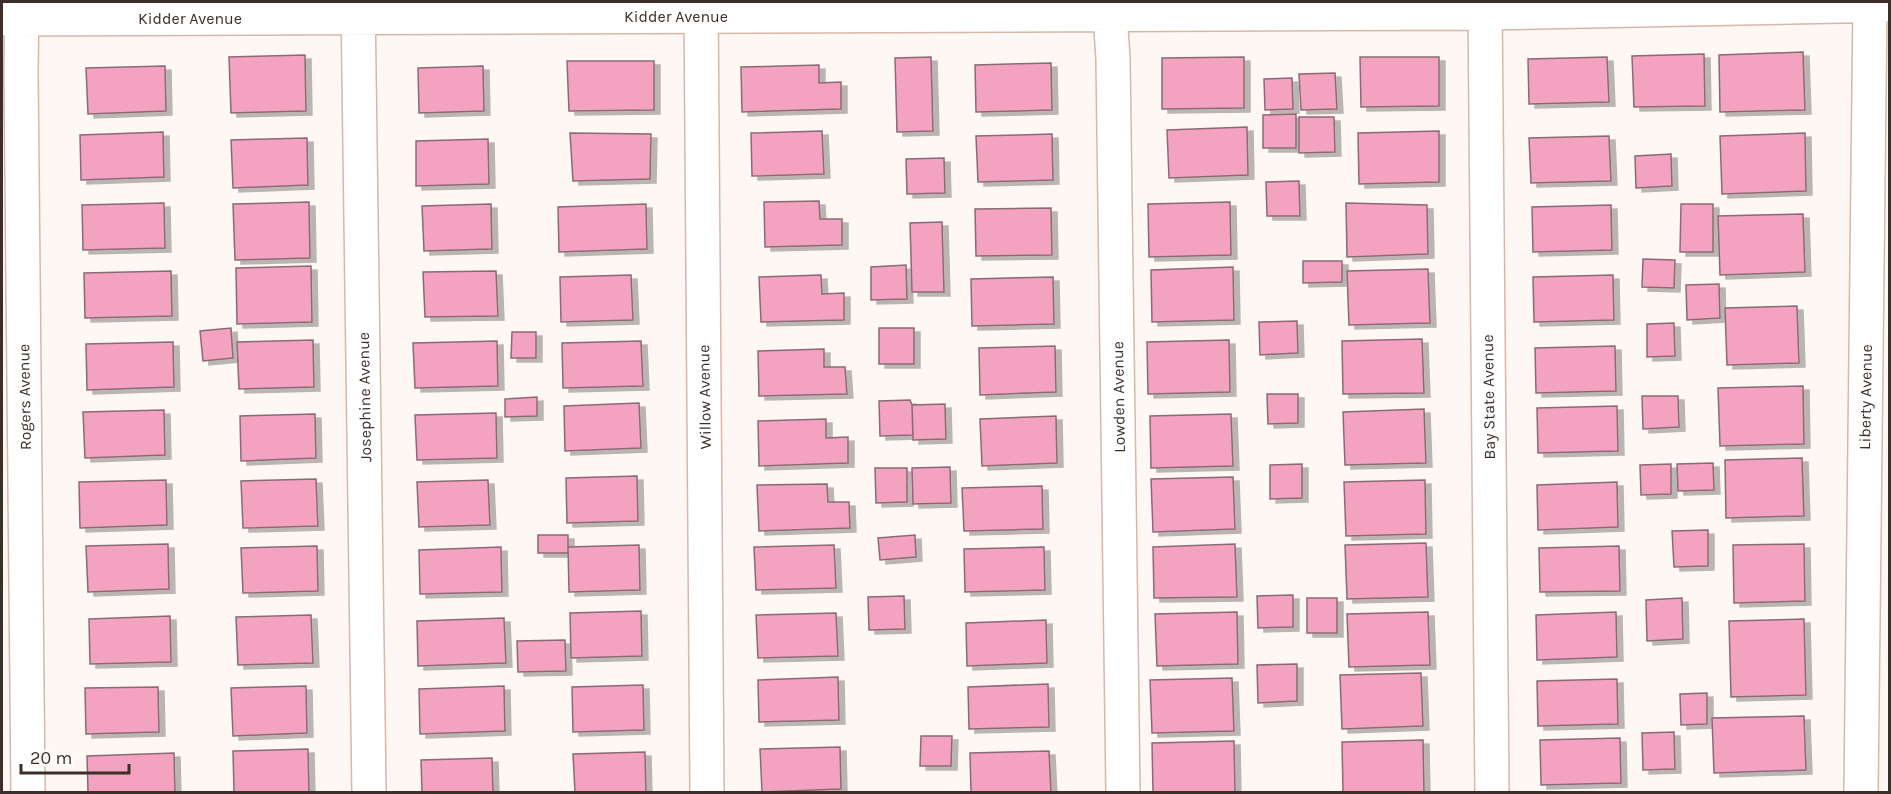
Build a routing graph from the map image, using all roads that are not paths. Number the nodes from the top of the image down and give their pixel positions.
1 (1877, 4) edge
2 (1485, 7) edge
3 (1110, 8) edge
4 (358, 9) edge
5 (702, 9) edge
6 (15, 13) edge
7 (1875, 731) edge
8 (28, 792) edge
9 (369, 792) edge
10 (707, 792) edge
11 (1123, 792) edge
12 (1492, 792) edge
13 (1861, 792) edge

1 - 2 street, Kidder Avenue
1 - 7 street, Liberty Avenue
2 - 3 street, Kidder Avenue
2 - 12 street, Bay State Avenue
3 - 5 street, Kidder Avenue
3 - 11 street, Lowden Avenue
4 - 5 street, Kidder Avenue
4 - 6 street, Kidder Avenue
4 - 9 street, Josephine Avenue
5 - 10 street, Willow Avenue
6 - 8 street, Rogers Avenue
7 - 13 street, Liberty Avenue

